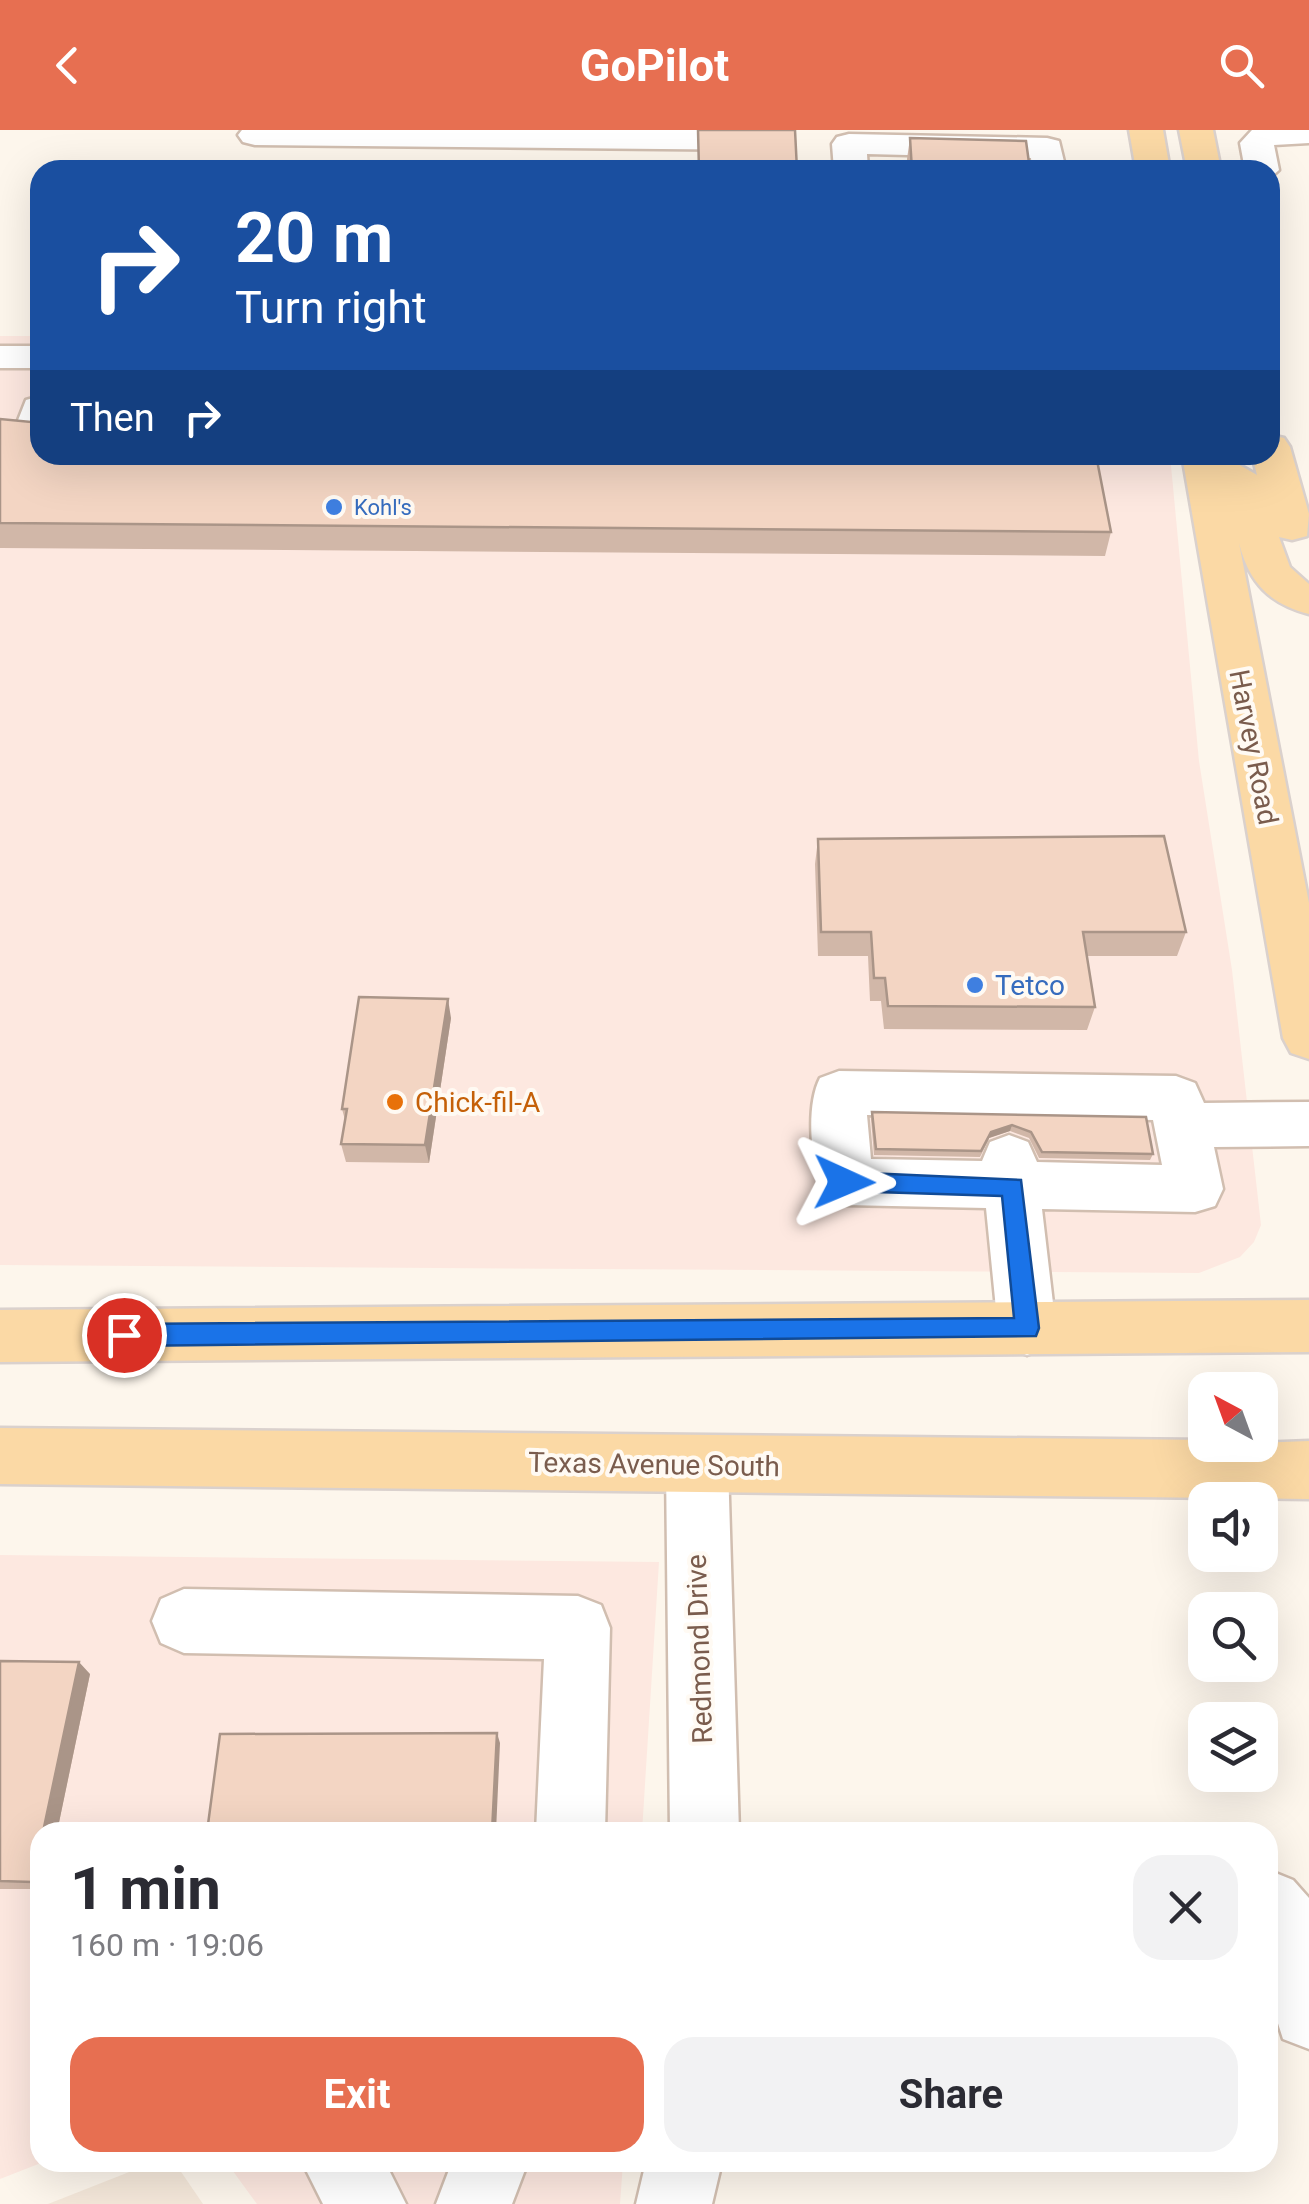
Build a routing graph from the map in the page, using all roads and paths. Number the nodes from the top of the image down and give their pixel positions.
1 (1146, 130) edge
2 (1196, 130) edge
3 (1309, 133) edge
4 (780, 140) edge
5 (252, 141) edge
6 (675, 146) edge
7 (849, 148) edge
8 (1048, 160) edge
9 (1151, 160) edge
10 (1202, 160) edge
11 (1260, 160) edge
12 (0, 357) edge
13 (30, 357) edge
14 (1204, 465) edge
15 (1213, 465) edge
16 (1275, 465) edge
17 (1309, 582) edge
18 (1309, 600) edge
19 (1309, 1038) edge
20 (1309, 1124) edge
21 (1182, 1125) junction
22 (1008, 1139) junction
23 (1309, 1326) edge
24 (1027, 1328) junction
25 (0, 1336) edge
26 (0, 1456) edge
27 (697, 1465) junction
28 (1309, 1470) edge
29 (184, 1621) dead end
30 (571, 1822) edge
31 (705, 1822) edge
32 (1278, 1916) edge
33 (1309, 2013) edge
34 (347, 2172) edge
35 (486, 2172) edge
36 (682, 2172) edge
37 (368, 2204) edge
38 (474, 2204) edge
39 (674, 2204) edge

1 - 9 main road
2 - 10 main road
3 - 11 street
4 - 6 street
5 - 6 street
7 - 8 street
12 - 13 street
14 - 19 main road, Harvey Road
15 - 18 main road
16 - 17 main road
20 - 21 street
21 - 22 street
21 - 22 street
22 - 24 street
23 - 24 main road
24 - 25 main road
26 - 27 main road, Texas Avenue South
27 - 28 main road, Texas Avenue South
27 - 31 street, Redmond Drive
29 - 30 street
32 - 33 street
34 - 37 street
35 - 38 street
36 - 39 street

